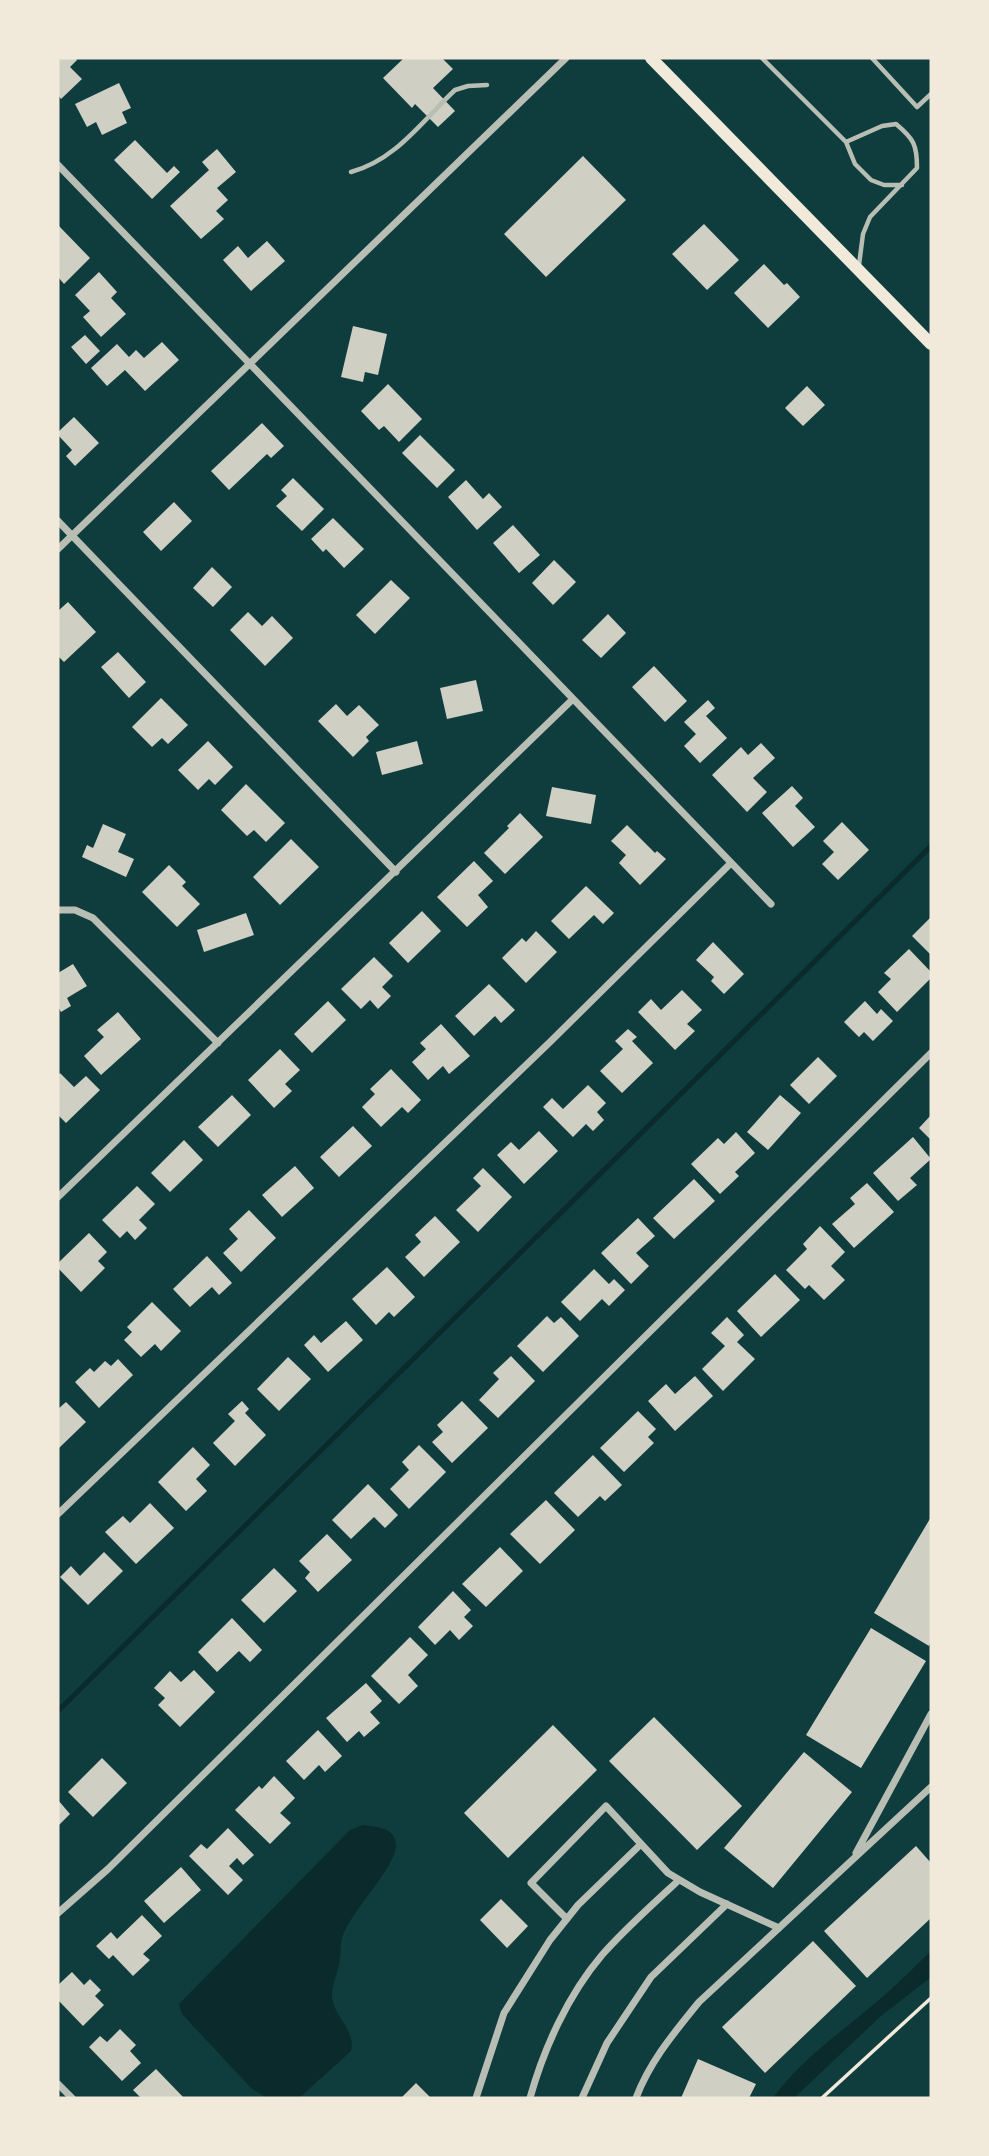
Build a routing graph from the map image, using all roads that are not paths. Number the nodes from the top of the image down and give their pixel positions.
1 (566, 58) edge
2 (651, 58) edge
3 (762, 58) edge
4 (872, 58) edge
5 (487, 85) dead end
6 (931, 94) edge
7 (846, 142) junction
8 (58, 164) edge
9 (351, 172) dead end
10 (902, 185) junction
11 (858, 270) junction
12 (931, 344) edge
13 (249, 363) junction
14 (58, 521) edge
15 (72, 536) junction
16 (58, 549) edge
17 (573, 699) junction
18 (731, 863) junction
19 (396, 872) junction
20 (771, 904) dead end
21 (58, 910) edge
22 (218, 1043) junction
23 (931, 1053) edge
24 (58, 1197) edge
25 (58, 1514) edge
26 (931, 1714) edge
27 (931, 1787) edge
28 (641, 1844) junction
29 (853, 1860) junction
30 (679, 1880) junction
31 (727, 1904) junction
32 (58, 1913) edge
33 (567, 1919) junction
34 (779, 1928) junction
35 (58, 2084) edge
36 (72, 2098) edge
37 (476, 2098) edge
38 (530, 2098) edge
39 (582, 2098) edge
40 (636, 2098) edge

1 - 13 street
2 - 11 main road
3 - 7 lane
4 - 6 lane
5 - 9 lane
7 - 10 lane
7 - 10 lane
8 - 13 street
10 - 11 lane
11 - 12 main road
13 - 15 street
13 - 17 street
14 - 15 street
15 - 16 street
15 - 19 street
17 - 18 street
17 - 19 street
18 - 20 street
18 - 25 street
19 - 22 street
21 - 22 street
22 - 24 street
23 - 32 street
26 - 29 street
27 - 29 street
28 - 30 street
28 - 33 street
28 - 33 street
29 - 34 street
30 - 31 street
30 - 38 street
31 - 34 street
31 - 39 street
33 - 37 street
34 - 40 street
35 - 36 street

